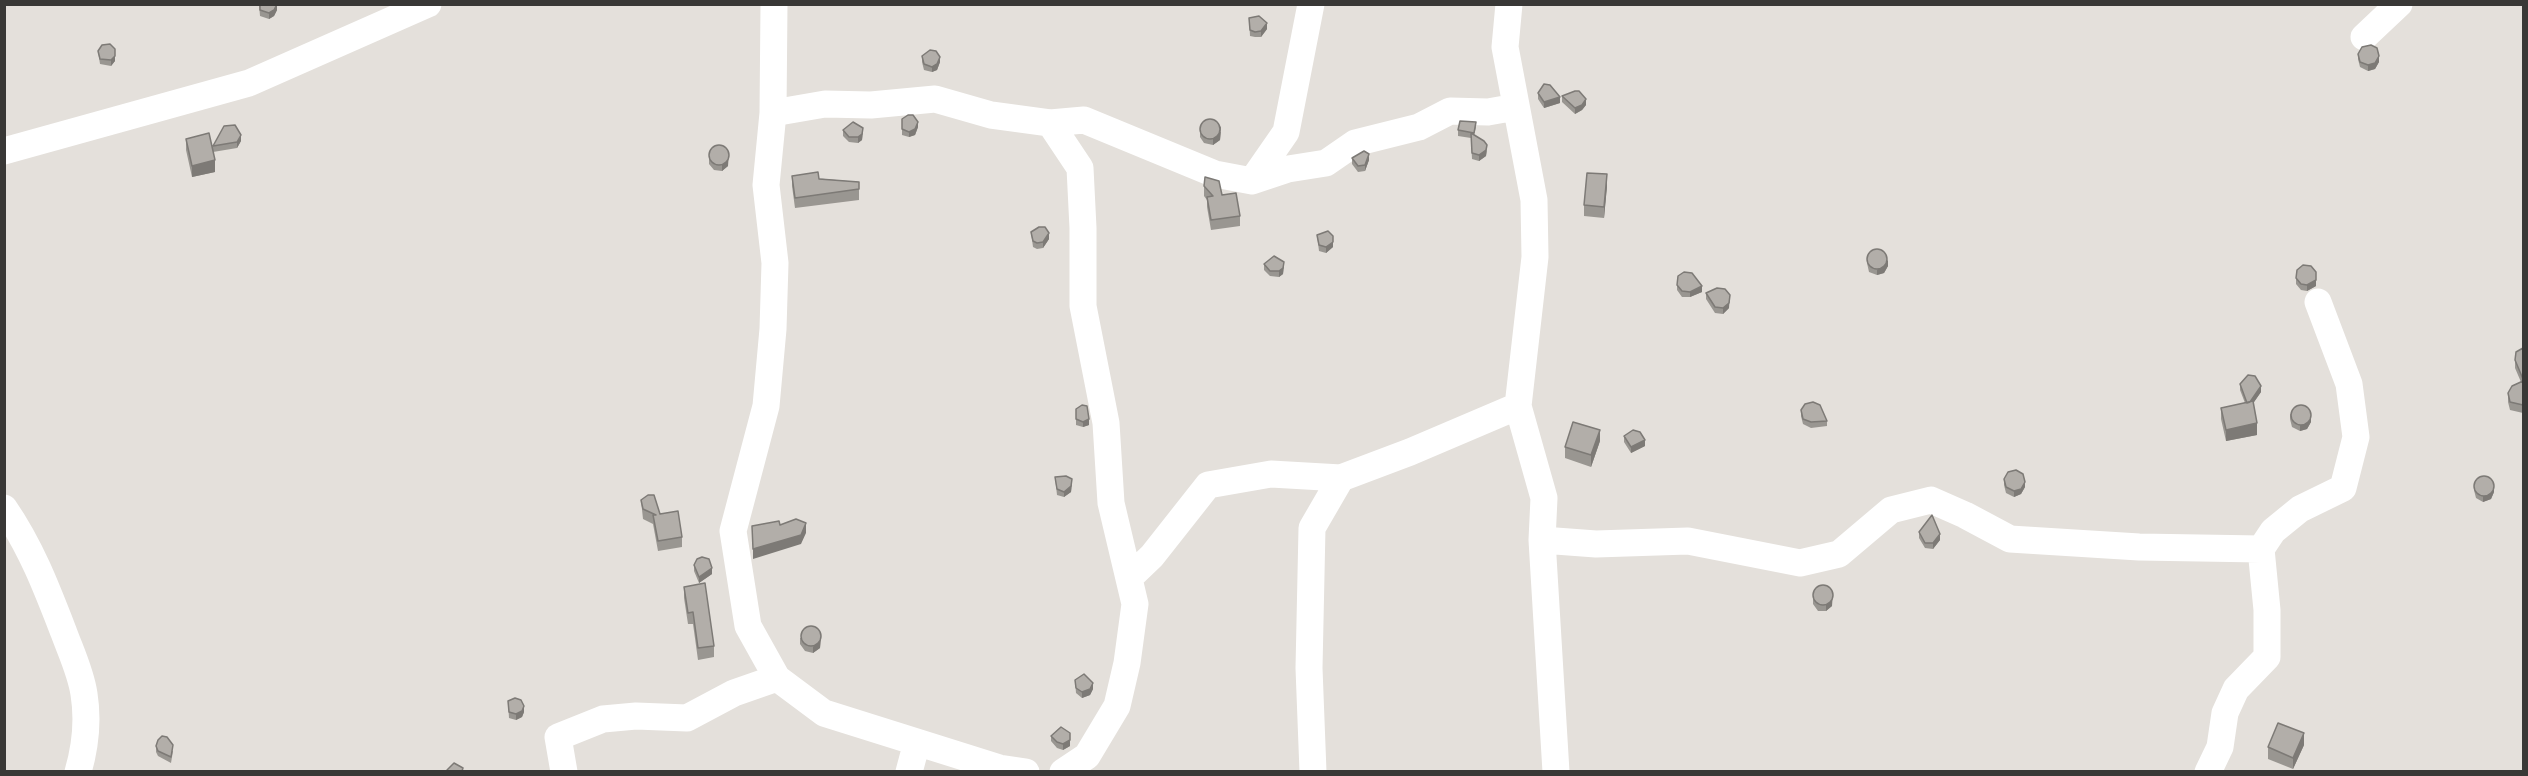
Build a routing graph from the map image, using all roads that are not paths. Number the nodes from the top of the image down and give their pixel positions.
1 (428, 4) edge
2 (774, 4) edge
3 (1311, 4) edge
4 (1509, 4) edge
5 (2398, 4) edge
6 (2364, 37) dead end
7 (1516, 107) junction
8 (773, 113) junction
9 (1050, 123) junction
10 (4, 151) edge
11 (1252, 181) junction
12 (2319, 302) dead end
13 (1518, 406) junction
14 (1341, 478) junction
15 (4, 508) edge
16 (1542, 540) junction
17 (2260, 549) junction
18 (1129, 579) junction
19 (777, 678) junction
20 (917, 742) junction
21 (78, 771) edge
22 (564, 771) edge
23 (909, 771) edge
24 (1026, 771) edge
25 (1063, 771) edge
26 (1312, 771) edge
27 (1557, 771) edge
28 (2208, 771) edge

1 - 10 street
2 - 8 street
3 - 11 street
4 - 7 street
5 - 6 street
7 - 11 street
7 - 13 street
8 - 9 street
8 - 19 street
9 - 11 street
9 - 18 street
12 - 17 street
13 - 14 street
13 - 16 street
14 - 18 street
14 - 26 street
15 - 21 street
16 - 17 street
16 - 27 street
17 - 28 street
18 - 25 street
19 - 20 street
19 - 22 street
20 - 23 street
20 - 24 street

